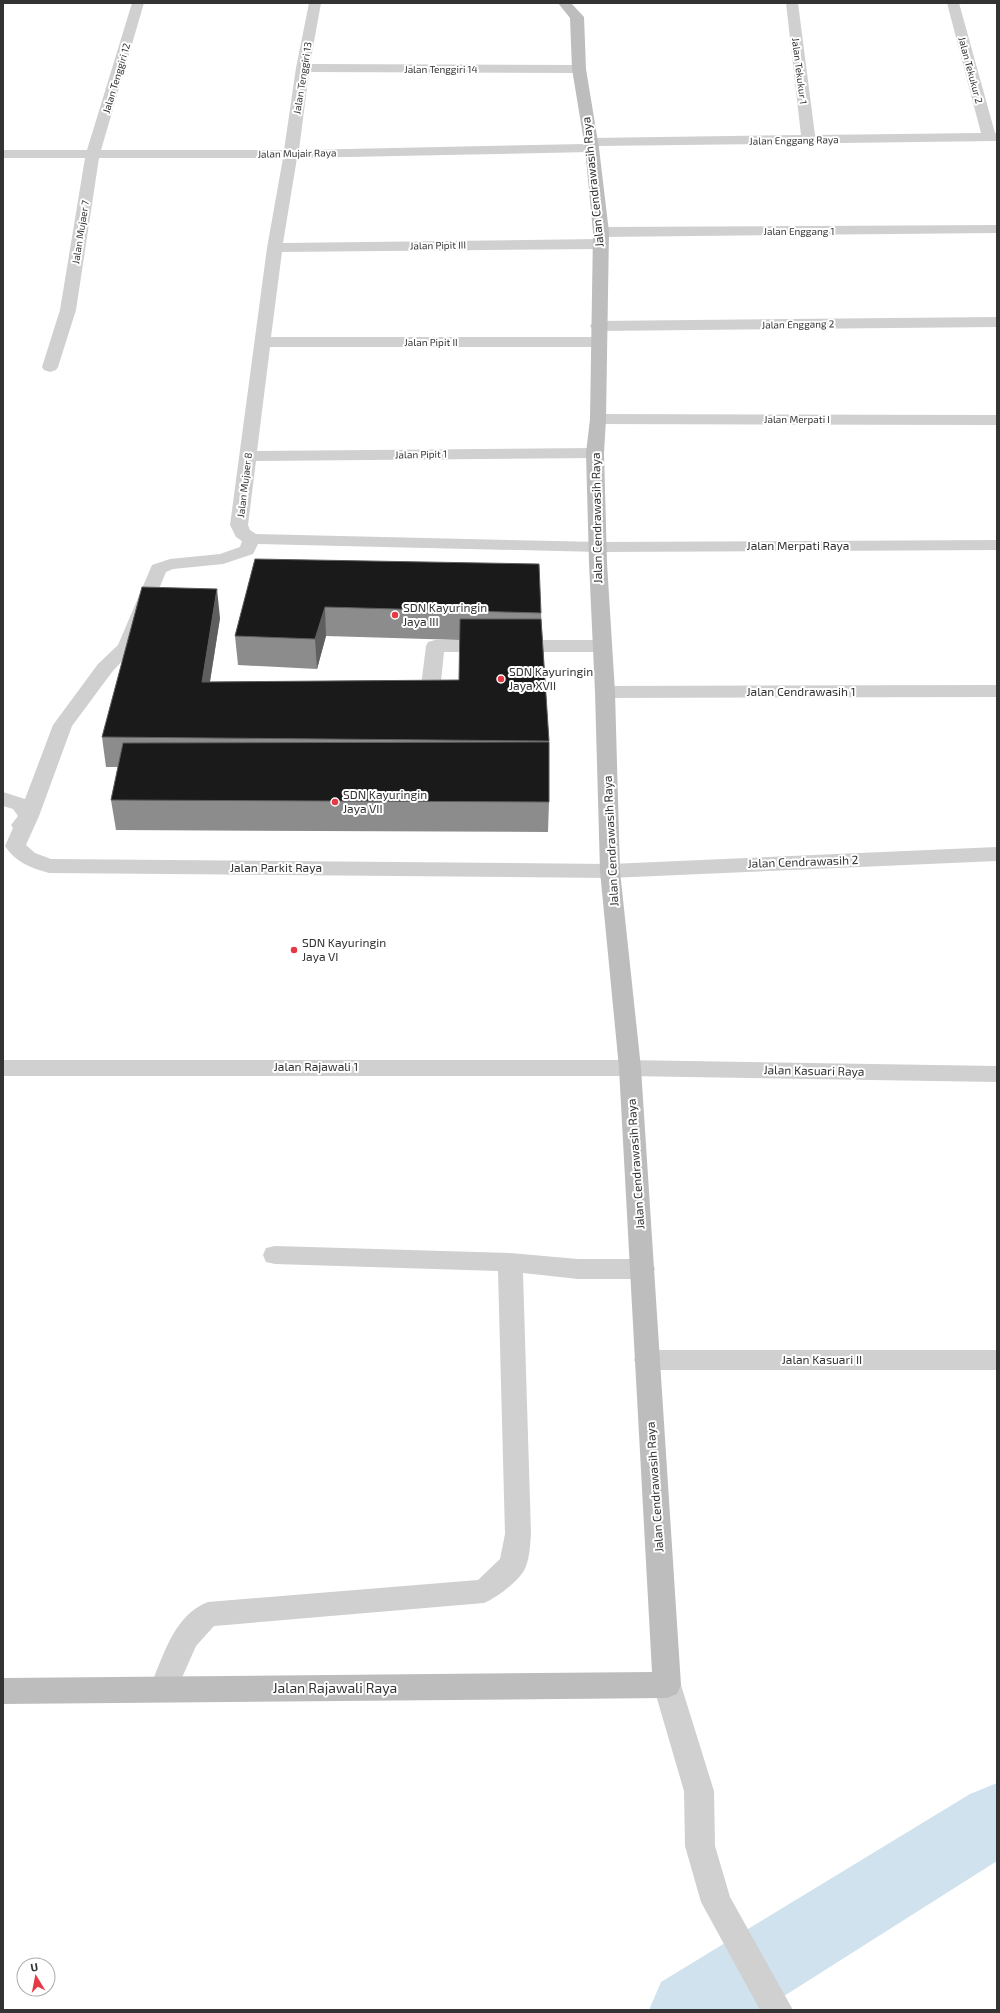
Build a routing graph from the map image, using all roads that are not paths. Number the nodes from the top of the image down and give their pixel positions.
1 (138, 3) edge
2 (315, 3) edge
3 (564, 3) edge
4 (792, 3) edge
5 (953, 3) edge
6 (303, 68) junction
7 (579, 69) junction
8 (993, 137) edge
9 (809, 140) junction
10 (591, 145) junction
11 (3, 154) edge
12 (93, 154) junction
13 (291, 154) junction
14 (997, 229) edge
15 (601, 238) junction
16 (275, 248) junction
17 (997, 322) edge
18 (598, 334) junction
19 (264, 342) junction
20 (50, 367) dead end
21 (598, 419) junction
22 (997, 420) edge
23 (595, 453) junction
24 (247, 456) junction
25 (252, 539) junction
26 (997, 545) edge
27 (598, 547) junction
28 (602, 646) junction
29 (997, 691) edge
30 (391, 692) edge
31 (605, 692) junction
32 (3, 799) edge
33 (29, 816) junction
34 (3, 846) edge
35 (997, 854) edge
36 (610, 871) junction
37 (3, 1068) edge
38 (630, 1068) junction
39 (997, 1074) edge
40 (275, 1255) dead end
41 (510, 1262) junction
42 (643, 1269) junction
43 (647, 1360) junction
44 (997, 1360) edge
45 (667, 1685) junction
46 (163, 1689) junction
47 (3, 1691) edge
48 (777, 2010) edge

1 - 12 street, Jalan Tenggiri 12
2 - 6 street, Jalan Tenggiri 13
3 - 7 street, Jalan Cendrawasih Raya
4 - 9 street, Jalan Tekukur 1
5 - 8 street, Jalan Tekukur 2
6 - 7 street, Jalan Tenggiri 14
6 - 13 street, Jalan Tenggiri 13
7 - 10 street, Jalan Cendrawasih Raya
8 - 9 street, Jalan Enggang Raya
9 - 10 street, Jalan Enggang Raya
10 - 13 street, Jalan Mujair Raya
10 - 15 street, Jalan Cendrawasih Raya
11 - 12 street, Jalan Mujair Raya
12 - 13 street, Jalan Mujair Raya
12 - 20 street, Jalan Mujaer 7
13 - 16 street, Jalan Mujaer 8
14 - 15 street, Jalan Enggang 1
15 - 16 street, Jalan Pipit III
15 - 18 street, Jalan Cendrawasih Raya
16 - 19 street, Jalan Mujaer 8
17 - 18 street, Jalan Enggang 2
18 - 19 street, Jalan Pipit II
18 - 21 street, Jalan Cendrawasih Raya
19 - 24 street, Jalan Mujaer 8
21 - 22 street, Jalan Merpati I
21 - 23 street, Jalan Cendrawasih Raya
23 - 24 street, Jalan Pipit 1
23 - 27 street, Jalan Cendrawasih Raya
24 - 25 street, Jalan Mujaer 8
25 - 27 street
25 - 33 street
26 - 27 street, Jalan Merpati Raya
27 - 28 street, Jalan Cendrawasih Raya
28 - 30 street
28 - 31 street, Jalan Cendrawasih Raya
29 - 31 street, Jalan Cendrawasih 1
31 - 36 street, Jalan Cendrawasih Raya
32 - 33 street
33 - 34 street
33 - 36 street, Jalan Parkit Raya
35 - 36 street, Jalan Cendrawasih 2
36 - 38 street, Jalan Cendrawasih Raya
37 - 38 street, Jalan Rajawali 1
38 - 39 street, Jalan Kasuari Raya
38 - 42 street, Jalan Cendrawasih Raya
40 - 41 street
41 - 42 street
41 - 46 street
42 - 43 street, Jalan Cendrawasih Raya
43 - 44 street, Jalan Kasuari II
43 - 45 street, Jalan Cendrawasih Raya
45 - 46 street, Jalan Rajawali Raya
45 - 48 street
46 - 47 street, Jalan Rajawali Raya

